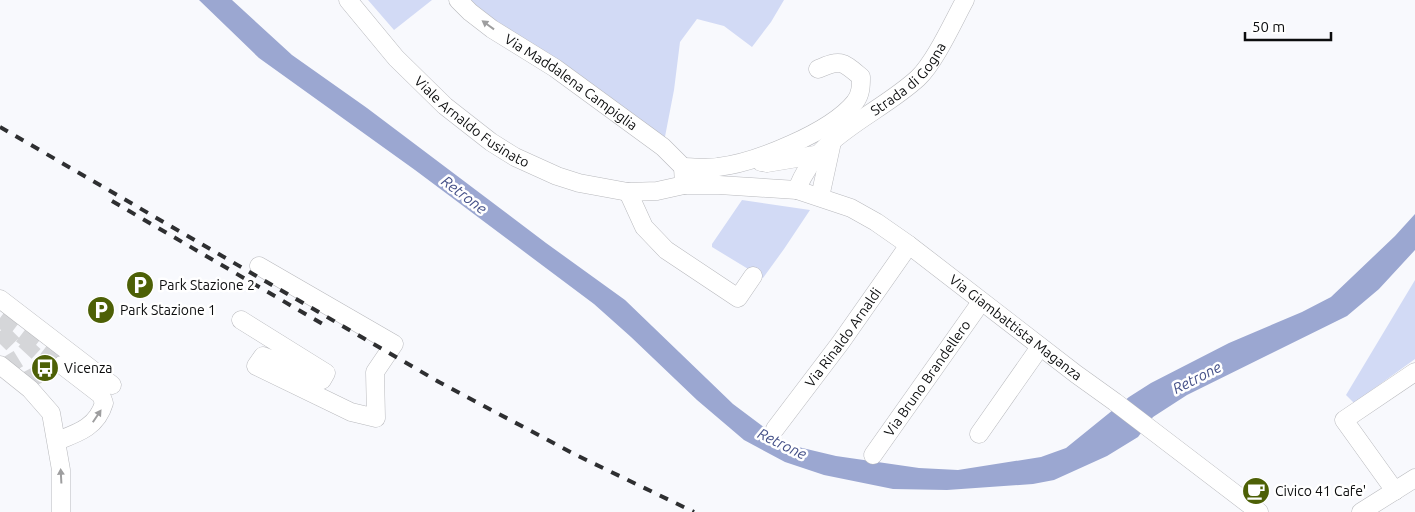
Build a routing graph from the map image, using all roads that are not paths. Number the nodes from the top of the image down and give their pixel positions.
1 (348, 0) edge
2 (458, 0) edge
3 (965, 0) edge
4 (818, 69) dead end
5 (827, 151) junction
6 (748, 160) junction
7 (683, 167) junction
8 (684, 185) junction
9 (753, 186) joint
10 (797, 190) junction
11 (628, 192) junction
12 (820, 197) junction
13 (909, 245) junction
14 (259, 266) dead end
15 (753, 276) dead end
16 (0, 300) edge
17 (981, 302) junction
18 (241, 320) dead end
19 (1040, 347) junction
20 (62, 365) tunnel mouth
21 (0, 366) edge
22 (1415, 372) edge
23 (112, 385) dead end
24 (775, 429) dead end
25 (979, 434) dead end
26 (57, 440) junction
27 (873, 455) dead end
28 (1415, 478) edge
29 (1395, 491) junction
30 (61, 512) edge
31 (1259, 512) edge
32 (1361, 512) edge

1 - 11 street, Viale Arnaldo Fusinato
7 -> 2 street, Via Maddalena Campiglia
3 - 5 street, Strada di Gogna
4 - 6 street, Strada di Gogna
5 - 6 street, Strada di Gogna
5 - 10 street, Strada di Gogna
5 - 12 street
6 - 7 street, Strada di Gogna
7 - 8 street
8 - 9 street, Viale Arnaldo Fusinato
8 - 11 street, Viale Arnaldo Fusinato
9 - 10 street, Via Giambattista Maganza
10 - 12 street, Via Giambattista Maganza
11 - 15 street
12 - 13 street, Via Giambattista Maganza
13 - 17 street, Via Giambattista Maganza
13 - 24 street, Via Rinaldo Arnaldi
14 - 18 street
16 - 23 street
17 - 19 street, Via Giambattista Maganza
17 - 27 street, Via Bruno Brandellero
19 - 25 street
19 - 31 street, Via Giambattista Maganza
26 -> 20 street
21 - 26 street
22 - 29 street
30 -> 26 street
28 - 29 street
29 - 32 street

